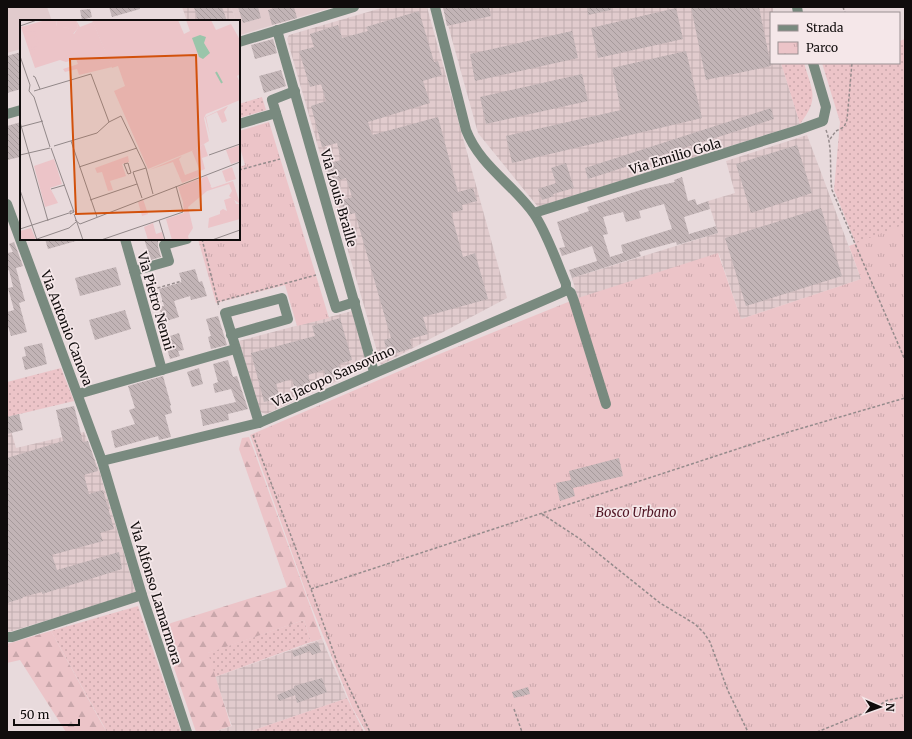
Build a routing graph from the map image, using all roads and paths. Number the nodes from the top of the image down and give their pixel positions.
1 (354, 7) edge
2 (434, 7) edge
3 (278, 30) junction
4 (240, 42) edge
5 (813, 64) edge
6 (852, 64) edge
7 (295, 91) junction
8 (20, 110) edge
9 (276, 113) junction
10 (7, 114) edge
11 (822, 121) junction
12 (240, 124) edge
13 (830, 140) junction
14 (290, 156) junction
15 (240, 170) edge
16 (7, 204) edge
17 (534, 213) junction
18 (20, 239) edge
19 (20, 240) edge
20 (125, 240) edge
21 (183, 240) edge
22 (202, 240) edge
23 (134, 271) junction
24 (325, 272) junction
25 (182, 281) dead end
26 (566, 289) junction
27 (162, 301) dead end
28 (218, 302) junction
29 (355, 302) junction
30 (220, 309) dead end
31 (231, 335) junction
32 (235, 349) junction
33 (905, 360) edge
34 (162, 370) junction
35 (374, 372) junction
36 (78, 394) junction
37 (905, 398) edge
38 (606, 404) dead end
39 (254, 425) junction
40 (102, 461) junction
41 (542, 514) junction
42 (311, 589) junction
43 (142, 595) junction
44 (7, 637) edge
45 (905, 697) edge
46 (514, 709) dead end
47 (187, 732) edge
48 (370, 732) edge
49 (522, 732) edge
50 (748, 732) edge
51 (817, 732) edge

1 - 3 street
2 - 17 street
3 - 4 street
3 - 7 street, Via Louis Braille
5 - 11 street
6 - 13 path
7 - 9 street
7 - 29 street, Via Louis Braille
8 - 10 street
9 - 12 street
9 - 14 street
11 - 13 path
11 - 17 street, Via Emilio Gola
13 - 33 path
14 - 15 path
14 - 24 street
16 - 18 street, Via Antonio Canova
17 - 26 street
19 - 36 street, Via Antonio Canova
20 - 23 street, Via Pietro Nenni
21 - 23 street
22 - 28 path
23 - 34 street, Via Pietro Nenni
24 - 28 path
24 - 29 street
25 - 27 path
26 - 35 street, Via Jacopo Sansovino
26 - 38 street
28 - 30 path
29 - 35 street, Via Louis Braille
31 - 31 street
31 - 32 street
32 - 34 street
32 - 39 street
34 - 36 street
35 - 39 street, Via Jacopo Sansovino
36 - 40 street, Via Antonio Canova
37 - 41 path
39 - 40 street, Via Jacopo Sansovino
39 - 42 path
40 - 43 street, Via Alfonso Lamarmora
41 - 42 path
41 - 50 path
42 - 48 path
43 - 44 street
43 - 47 street, Via Alfonso Lamarmora
45 - 51 path
46 - 49 path

